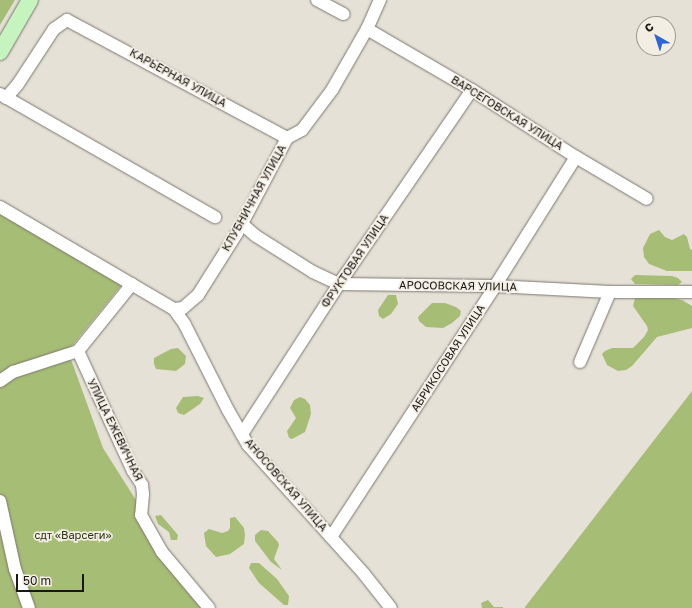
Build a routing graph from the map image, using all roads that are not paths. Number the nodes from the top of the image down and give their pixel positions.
1 (30, 0) edge
2 (317, 0) edge
3 (380, 0) edge
4 (343, 14) dead end
5 (367, 29) junction
6 (0, 52) edge
7 (472, 90) junction
8 (3, 96) edge
9 (287, 138) junction
10 (576, 157) junction
11 (646, 199) dead end
12 (0, 207) edge
13 (215, 217) dead end
14 (242, 224) junction
15 (132, 284) junction
16 (339, 284) junction
17 (495, 286) junction
18 (610, 292) junction
19 (692, 292) edge
20 (174, 309) junction
21 (78, 351) junction
22 (580, 362) dead end
23 (0, 381) edge
24 (242, 434) junction
25 (0, 501) edge
26 (331, 537) junction
27 (29, 608) edge
28 (209, 608) edge
29 (391, 608) edge

1 - 6 main road
2 - 4 street
3 - 5 street, КЛУБНИЧНАЯ УЛИЦА
5 - 7 street, ВАРСЕГОВСКАЯ УЛИЦА
5 - 9 street, КЛУБНИЧНАЯ УЛИЦА
7 - 10 street, ВАРСЕГОВСКАЯ УЛИЦА
7 - 16 street, ФРУКТОВАЯ УЛИЦА
8 - 9 street, КАРЬЕРНАЯ УЛИЦА
8 - 13 street
9 - 14 street, КЛУБНИЧНАЯ УЛИЦА
10 - 11 street, ВАРСЕГОВСКАЯ УЛИЦА
10 - 17 street, АБРИКОСОВАЯ УЛИЦА
12 - 15 street
14 - 16 street, АРОСОВСКАЯ УЛИЦА
14 - 20 street, КЛУБНИЧНАЯ УЛИЦА
15 - 20 street
15 - 21 street
16 - 17 street, АРОСОВСКАЯ УЛИЦА
16 - 24 street, ФРУКТОВАЯ УЛИЦА
17 - 18 street, АРОСОВСКАЯ УЛИЦА
17 - 26 street, АБРИКОСОВАЯ УЛИЦА
18 - 19 street, АРОСОВСКАЯ УЛИЦА
18 - 22 street
20 - 24 street, АНОСОВСКАЯ УЛИЦА
21 - 23 street
21 - 28 street, УЛИЦА ЕЖЕВИЧНАЯ
24 - 26 street, АНОСОВСКАЯ УЛИЦА
25 - 27 street
26 - 29 street, АНОСОВСКАЯ УЛИЦА

